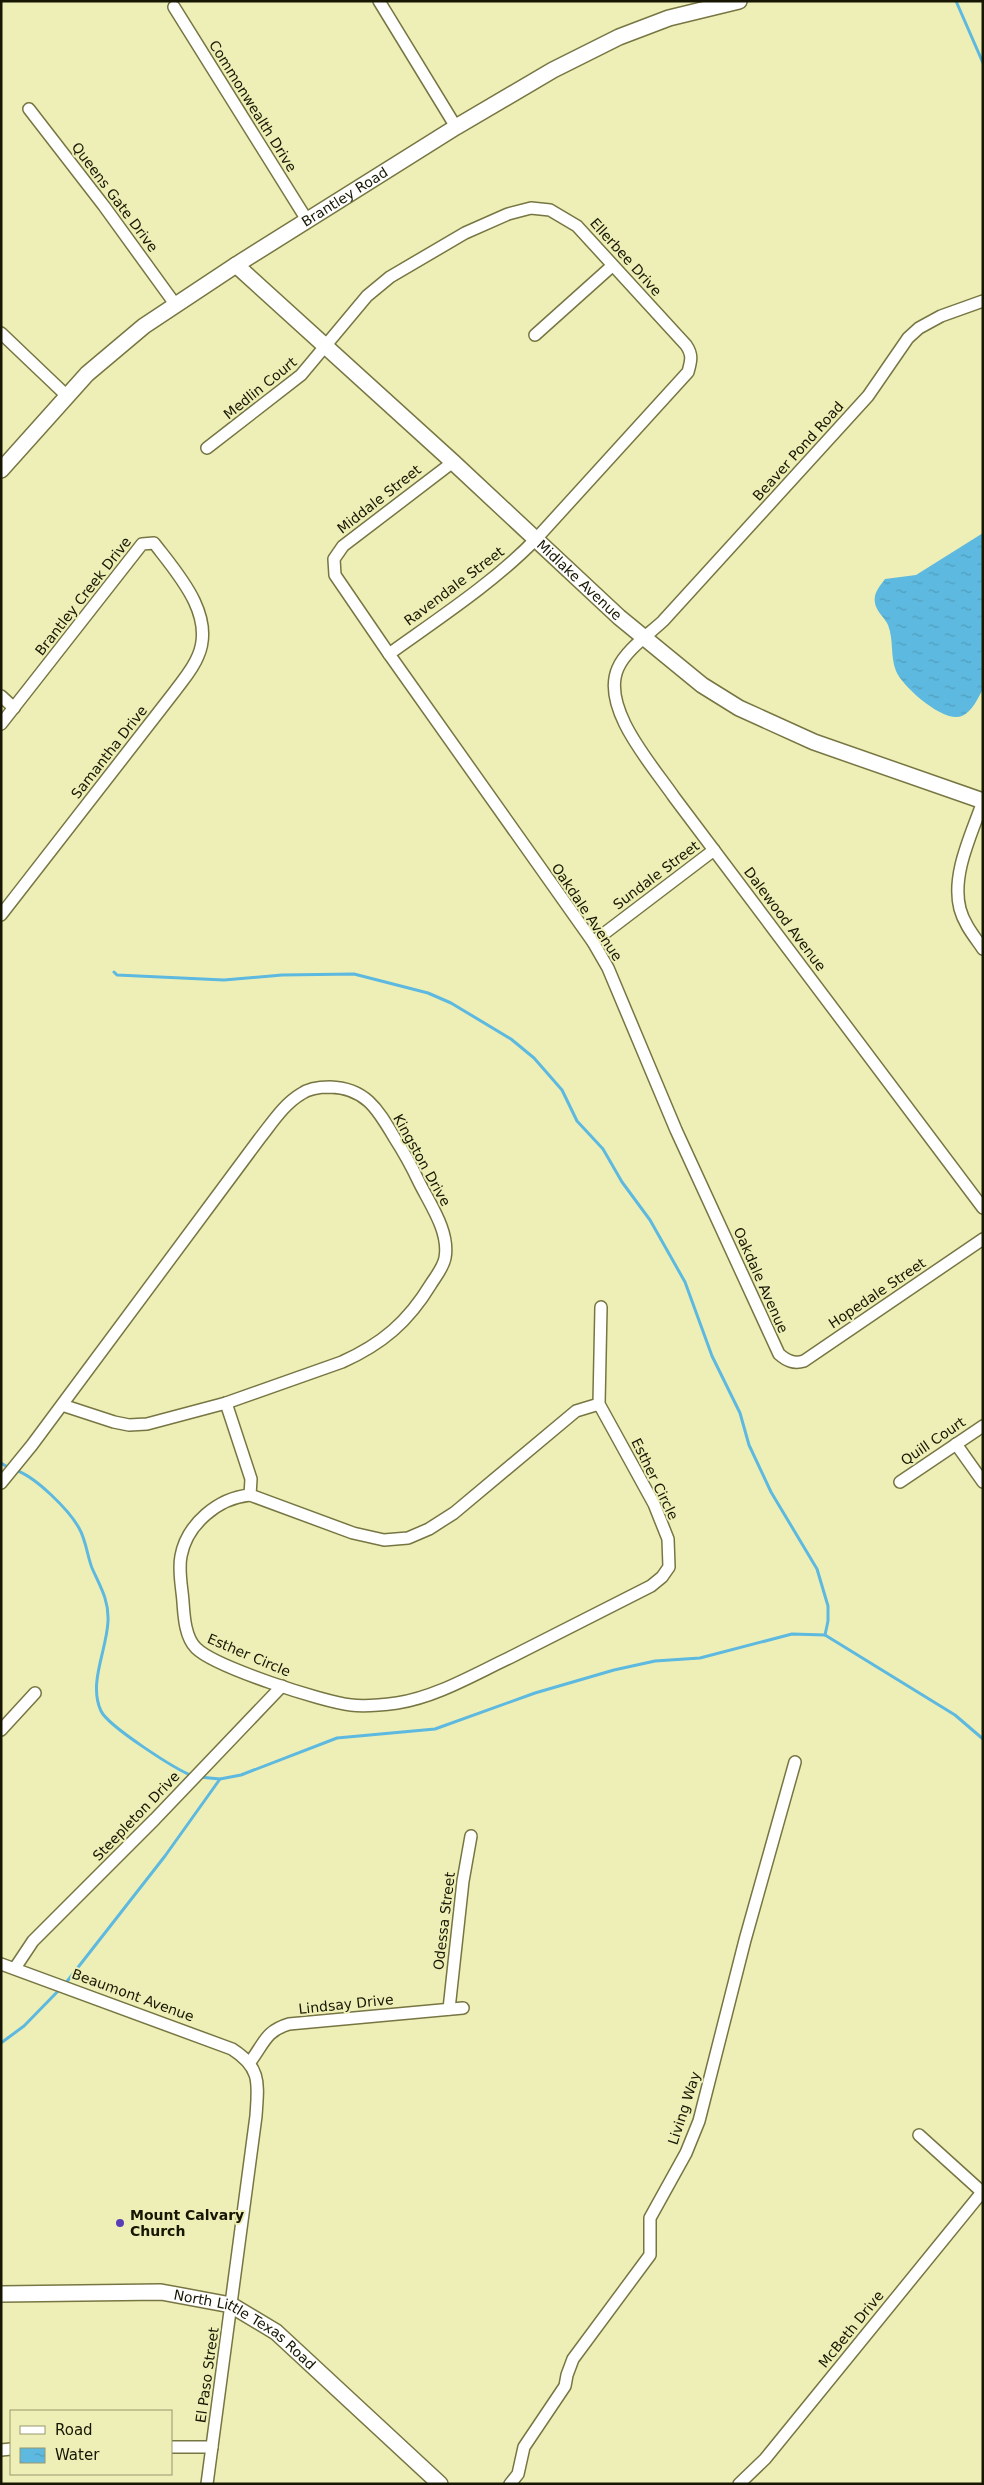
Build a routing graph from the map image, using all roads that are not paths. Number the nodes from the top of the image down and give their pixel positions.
1 (379, 1) edge
2 (739, 1) edge
3 (174, 7) dead end
4 (29, 109) dead end
5 (456, 127) junction
6 (307, 220) junction
7 (236, 264) junction
8 (612, 266) junction
9 (983, 301) edge
10 (175, 304) junction
11 (1, 333) edge
12 (535, 335) dead end
13 (326, 347) junction
14 (67, 396) junction
15 (207, 448) dead end
16 (453, 462) junction
17 (1, 470) edge
18 (536, 538) junction
19 (334, 567) joint
20 (190, 594) joint
21 (644, 639) junction
22 (389, 654) junction
23 (1, 696) edge
24 (14, 708) junction
25 (1, 724) edge
26 (983, 801) edge
27 (714, 850) junction
28 (1, 915) edge
29 (593, 942) junction
30 (983, 949) edge
31 (983, 1208) edge
32 (983, 1239) edge
33 (600, 1307) dead end
34 (785, 1360) joint
35 (226, 1402) junction
36 (599, 1404) junction
37 (62, 1405) junction
38 (983, 1426) edge
39 (956, 1444) junction
40 (900, 1482) dead end
41 (983, 1482) edge
42 (1, 1483) edge
43 (250, 1494) junction
44 (282, 1686) junction
45 (35, 1693) dead end
46 (1, 1730) edge
47 (795, 1762) dead end
48 (471, 1836) dead end
49 (1, 1964) edge
50 (15, 1968) junction
51 (462, 2008) dead end
52 (449, 2009) junction
53 (250, 2062) junction
54 (919, 2135) dead end
55 (983, 2192) edge
56 (1, 2294) edge
57 (231, 2305) junction
58 (172, 2447) edge
59 (212, 2447) junction
60 (207, 2484) edge
61 (440, 2484) edge
62 (510, 2484) edge
63 (740, 2484) edge

1 - 5 street
2 - 5 street, Brantley Road
3 - 6 street, Commonwealth Drive
4 - 10 street, Queens Gate Drive
5 - 6 street, Brantley Road
6 - 7 street, Brantley Road
7 - 10 street, Brantley Road
7 - 13 street, Midlake Avenue
8 - 12 street
8 - 13 street, Ellerbee Drive
8 - 18 street, Ellerbee Drive
9 - 21 street, Beaver Pond Road
10 - 14 street, Brantley Road
11 - 14 street
13 - 15 street, Medlin Court
13 - 16 street, Midlake Avenue
14 - 17 street, Brantley Road
16 - 18 street, Midlake Avenue
16 - 19 street, Middale Street
18 - 21 street, Midlake Avenue
18 - 22 street, Ravendale Street
19 - 22 street, Oakdale Avenue
20 - 24 street, Brantley Creek Drive
20 - 28 street, Samantha Drive
21 - 26 street, Midlake Avenue
21 - 27 street, Dalewood Avenue
22 - 29 street, Oakdale Avenue
23 - 24 street
24 - 25 street, Brantley Creek Drive
26 - 30 street
27 - 29 street, Sundale Street
27 - 31 street, Dalewood Avenue
29 - 34 street, Oakdale Avenue
32 - 34 street, Hopedale Street
33 - 36 street, Esther Circle
35 - 37 street, Kingston Drive
35 - 37 street, Kingston Drive
35 - 43 street
36 - 43 street
36 - 44 street, Esther Circle
37 - 42 street, Kingston Drive
38 - 39 street, Quill Court
39 - 40 street, Quill Court
39 - 41 street
43 - 44 street, Esther Circle
44 - 50 street, Steepleton Drive
45 - 46 street
47 - 62 street, Living Way
48 - 52 street, Odessa Street
49 - 50 street, Beaumont Avenue
50 - 53 street, Beaumont Avenue
51 - 52 street, Lindsay Drive
52 - 53 street, Lindsay Drive
53 - 57 street, El Paso Street
54 - 55 street
55 - 63 street, McBeth Drive
56 - 57 street, North Little Texas Road
57 - 59 street, El Paso Street
57 - 61 street, North Little Texas Road
58 - 59 street
59 - 60 street, El Paso Street

